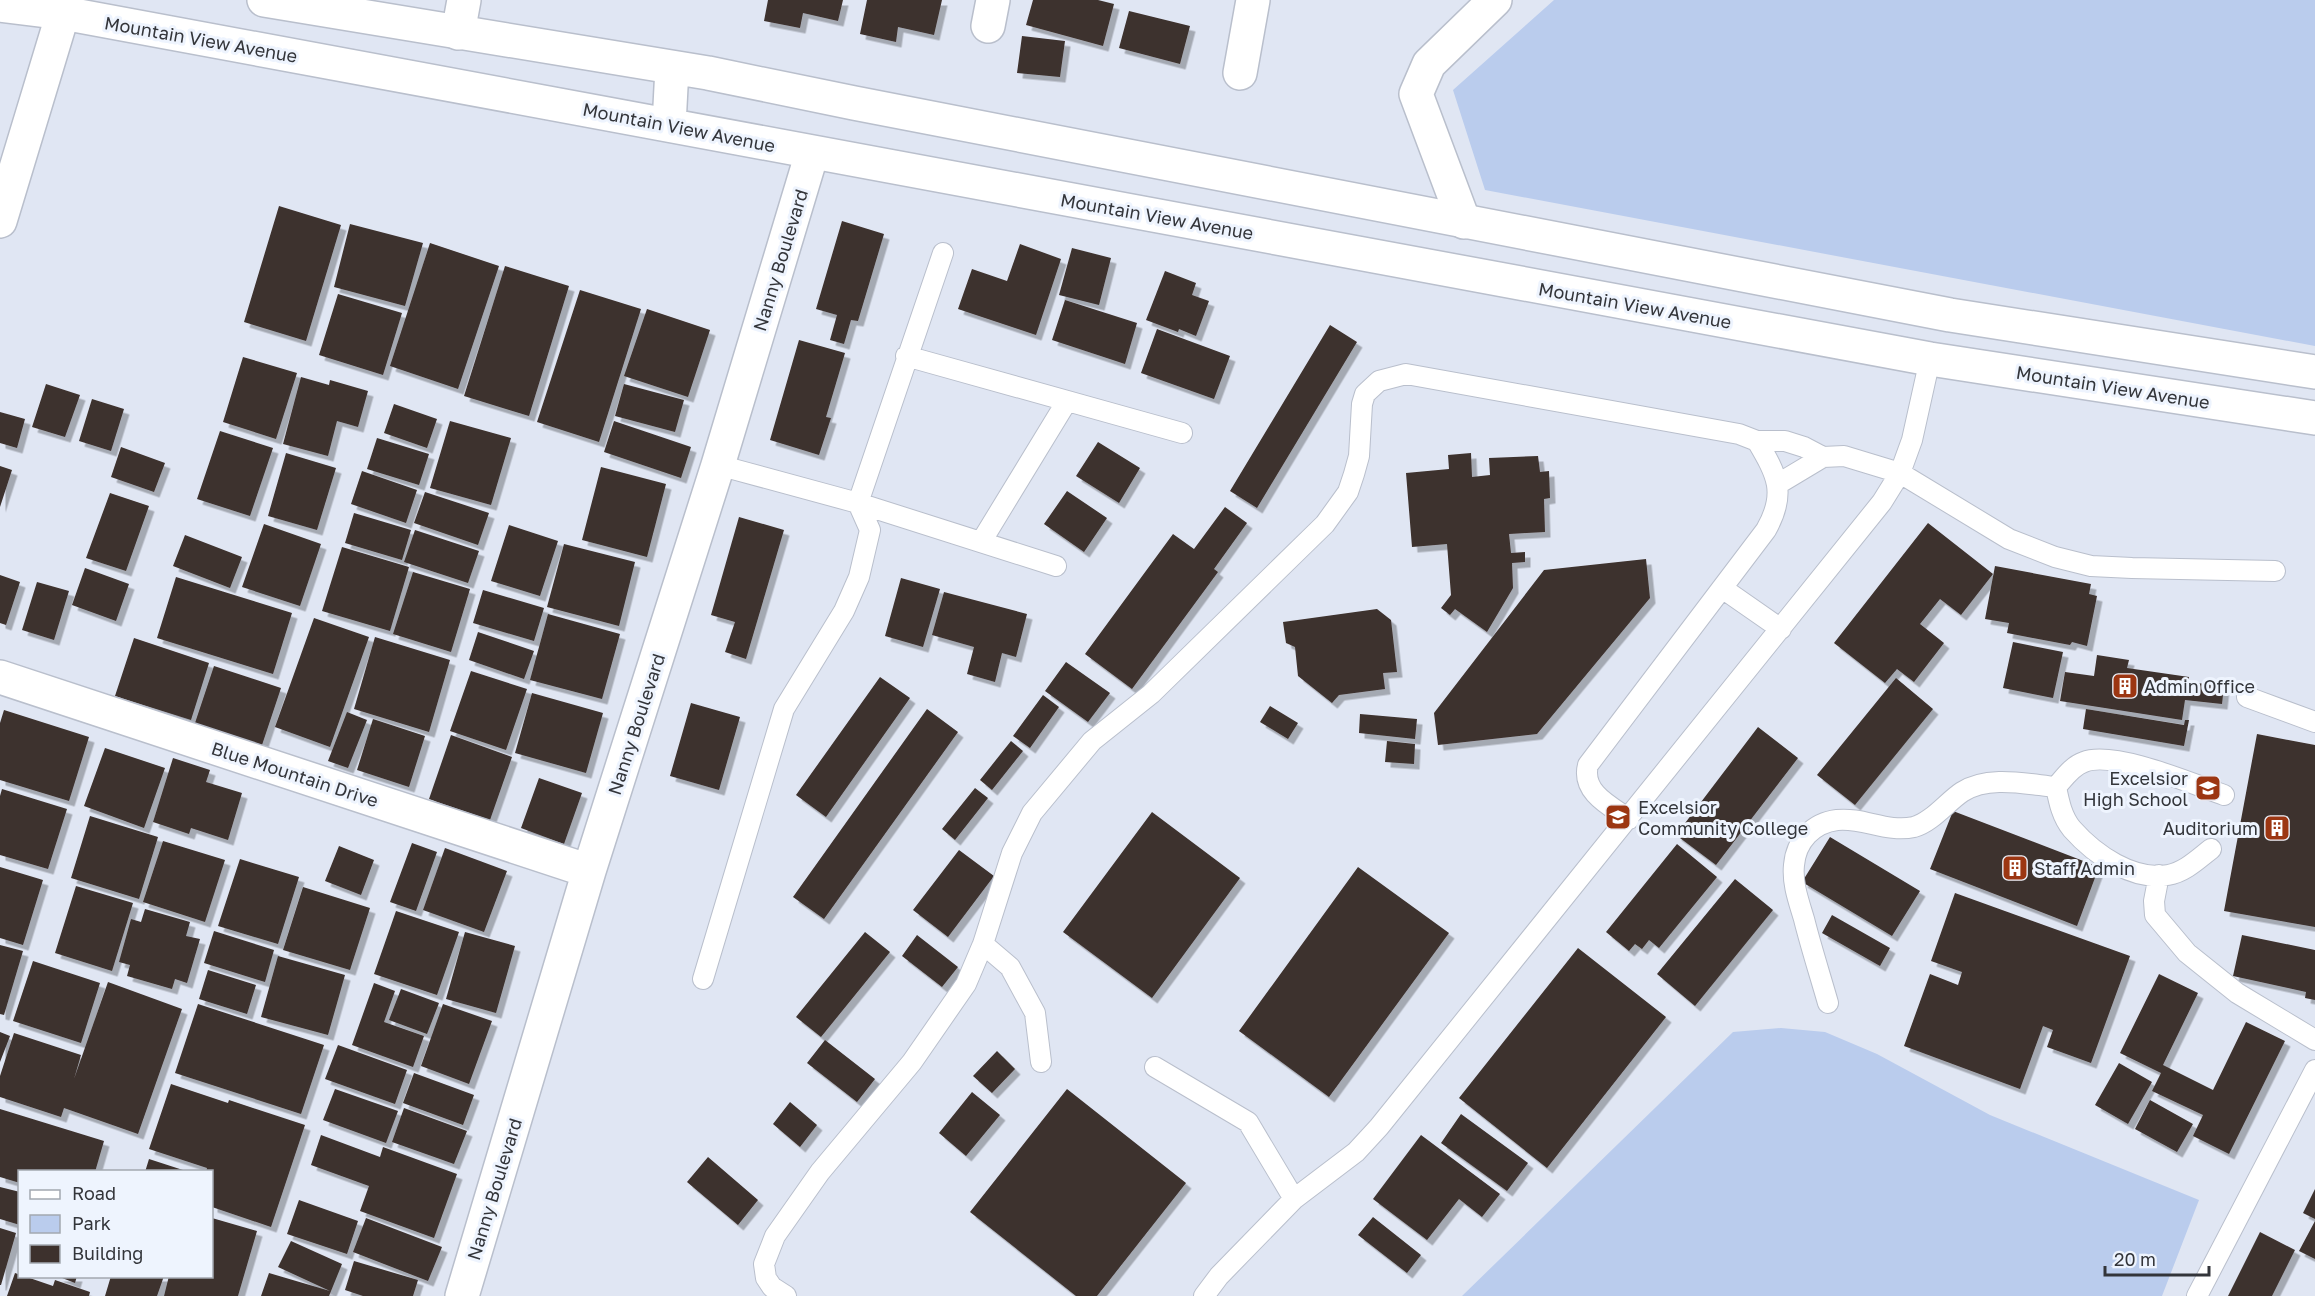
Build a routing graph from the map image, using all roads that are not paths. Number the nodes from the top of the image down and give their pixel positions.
1 (264, 0) edge
2 (464, 0) edge
3 (1253, 0) edge
4 (1495, 0) edge
5 (0, 5) edge
6 (63, 13) junction
7 (129, 13) edge
8 (458, 33) junction
9 (672, 68) junction
10 (1240, 73) dead end
11 (669, 124) junction
12 (812, 153) junction
13 (0, 221) edge
14 (1464, 222) junction
15 (943, 252) dead end
16 (906, 356) junction
17 (1930, 359) junction
18 (2315, 372) edge
19 (1067, 401) junction
20 (2315, 418) edge
21 (1182, 433) dead end
22 (1757, 441) junction
23 (1823, 457) junction
24 (718, 465) junction
25 (1900, 473) junction
26 (1778, 484) junction
27 (858, 503) junction
28 (981, 542) junction
29 (1056, 566) dead end
30 (2275, 571) dead end
31 (1722, 588) junction
32 (1780, 629) junction
33 (0, 677) edge
34 (2247, 697) dead end
35 (2315, 722) edge
36 (2056, 787) junction
37 (2224, 795) dead end
38 (1629, 819) junction
39 (2211, 849) dead end
40 (589, 871) junction
41 (2159, 875) junction
42 (983, 944) junction
43 (704, 980) dead end
44 (1828, 1003) dead end
45 (2315, 1040) edge
46 (1041, 1062) dead end
47 (1155, 1066) dead end
48 (2315, 1070) edge
49 (1294, 1198) junction
50 (462, 1296) edge
51 (786, 1296) edge
52 (1204, 1296) edge
53 (2197, 1296) edge

1 - 8 main road
2 - 8 main road
3 - 10 main road
4 - 14 main road
5 - 6 main road, Mountain View Avenue
6 - 7 main road, Mountain View Avenue
6 - 13 main road
7 - 11 main road, Mountain View Avenue
8 - 9 main road
9 - 11 main road
9 - 14 main road
11 - 12 main road, Mountain View Avenue
12 - 17 main road, Mountain View Avenue
12 - 24 main road, Nanny Boulevard
14 - 18 main road
15 - 16 lane
16 - 19 lane
16 - 27 lane
17 - 20 main road, Mountain View Avenue
17 - 25 lane
19 - 21 lane
19 - 28 lane
22 - 23 lane
22 - 26 lane
22 - 42 lane
23 - 25 lane
23 - 26 lane
24 - 27 lane
24 - 40 main road, Nanny Boulevard
25 - 30 lane
25 - 32 lane
26 - 31 lane
27 - 28 lane
27 - 43 lane
28 - 29 lane
31 - 32 lane
31 - 38 lane
32 - 38 lane
33 - 40 main road, Blue Mountain Drive
34 - 35 lane
36 - 37 lane
36 - 41 lane
36 - 44 lane
38 - 49 lane
39 - 41 lane
40 - 50 main road, Nanny Boulevard
41 - 45 lane
42 - 46 lane
42 - 51 lane
47 - 49 lane
48 - 53 lane
49 - 52 lane

